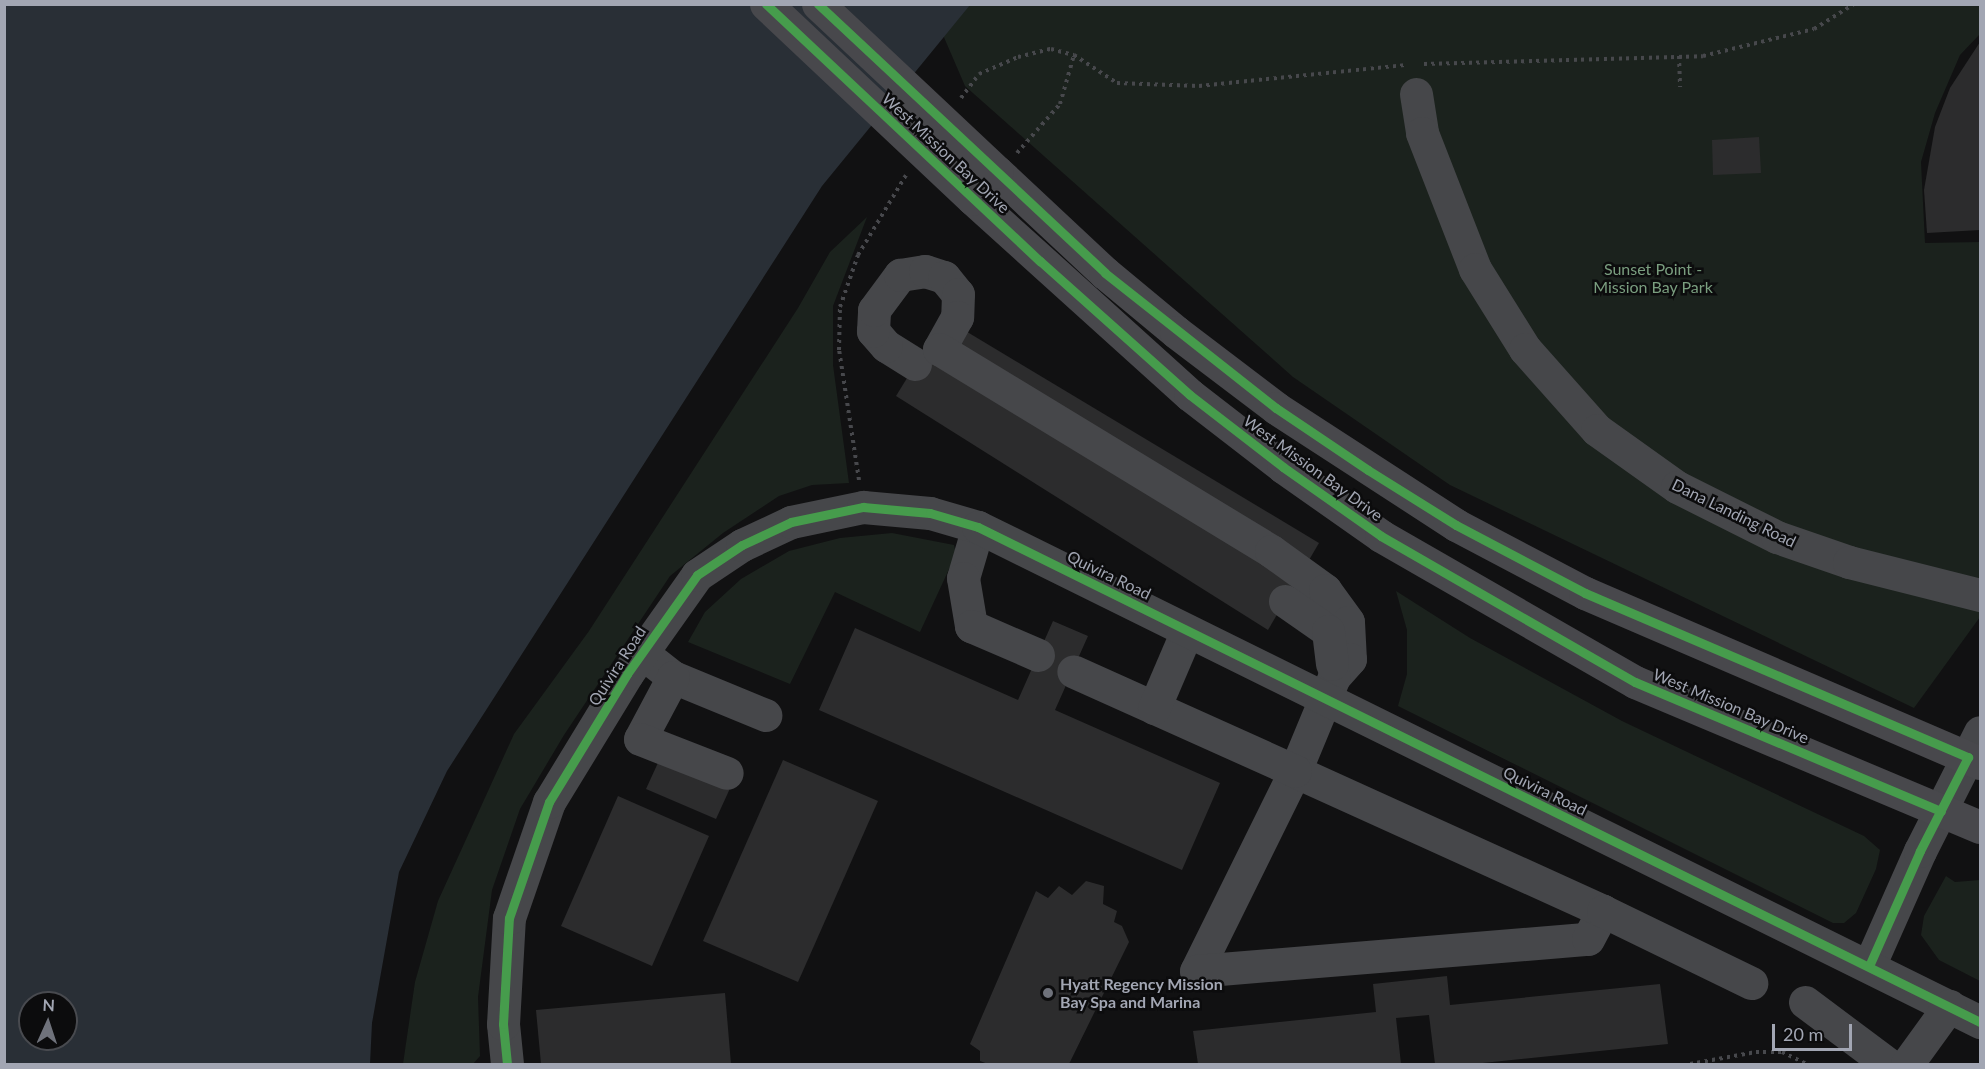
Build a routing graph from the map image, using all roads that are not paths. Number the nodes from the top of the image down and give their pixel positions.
1 (766, 4) edge
2 (818, 4) edge
3 (1416, 74) road end
4 (915, 364) dead end
5 (978, 527) junction
6 (1980, 596) edge
7 (1285, 601) dead end
8 (1187, 631) junction
9 (642, 652) junction
10 (1038, 655) dead end
11 (1073, 671) dead end
12 (673, 677) junction
13 (1330, 688) junction
14 (1154, 708) junction
15 (765, 715) dead end
16 (1976, 750) edge
17 (1295, 771) junction
18 (727, 773) dead end
19 (1941, 811) junction
20 (1980, 827) edge
21 (1603, 911) junction
22 (1869, 966) junction
23 (1752, 983) dead end
24 (1805, 1002) dead end
25 (1949, 1006) junction
26 (1980, 1022) edge
27 (507, 1065) edge
28 (1888, 1065) edge
29 (1906, 1065) edge

1 - 19 main road, West Mission Bay Drive, bridge
2 - 16 main road, West Mission Bay Drive, bridge
3 - 6 street, Dana Landing Road
4 - 13 street
5 - 8 street, Quivira Road
5 - 9 street, Quivira Road
5 - 10 street
7 - 13 street
8 - 13 street, Quivira Road
8 - 14 street
9 - 12 street
9 - 27 street, Quivira Road
11 - 14 street
12 - 15 street
12 - 18 street
13 - 17 street
13 - 22 street, Quivira Road
14 - 17 street
16 - 19 street
17 - 21 street
17 - 21 street
19 - 20 main road, West Mission Bay Drive
19 - 22 street
21 - 23 street
22 - 25 street, Quivira Road
24 - 28 street
25 - 26 street, Quivira Road
25 - 29 street

